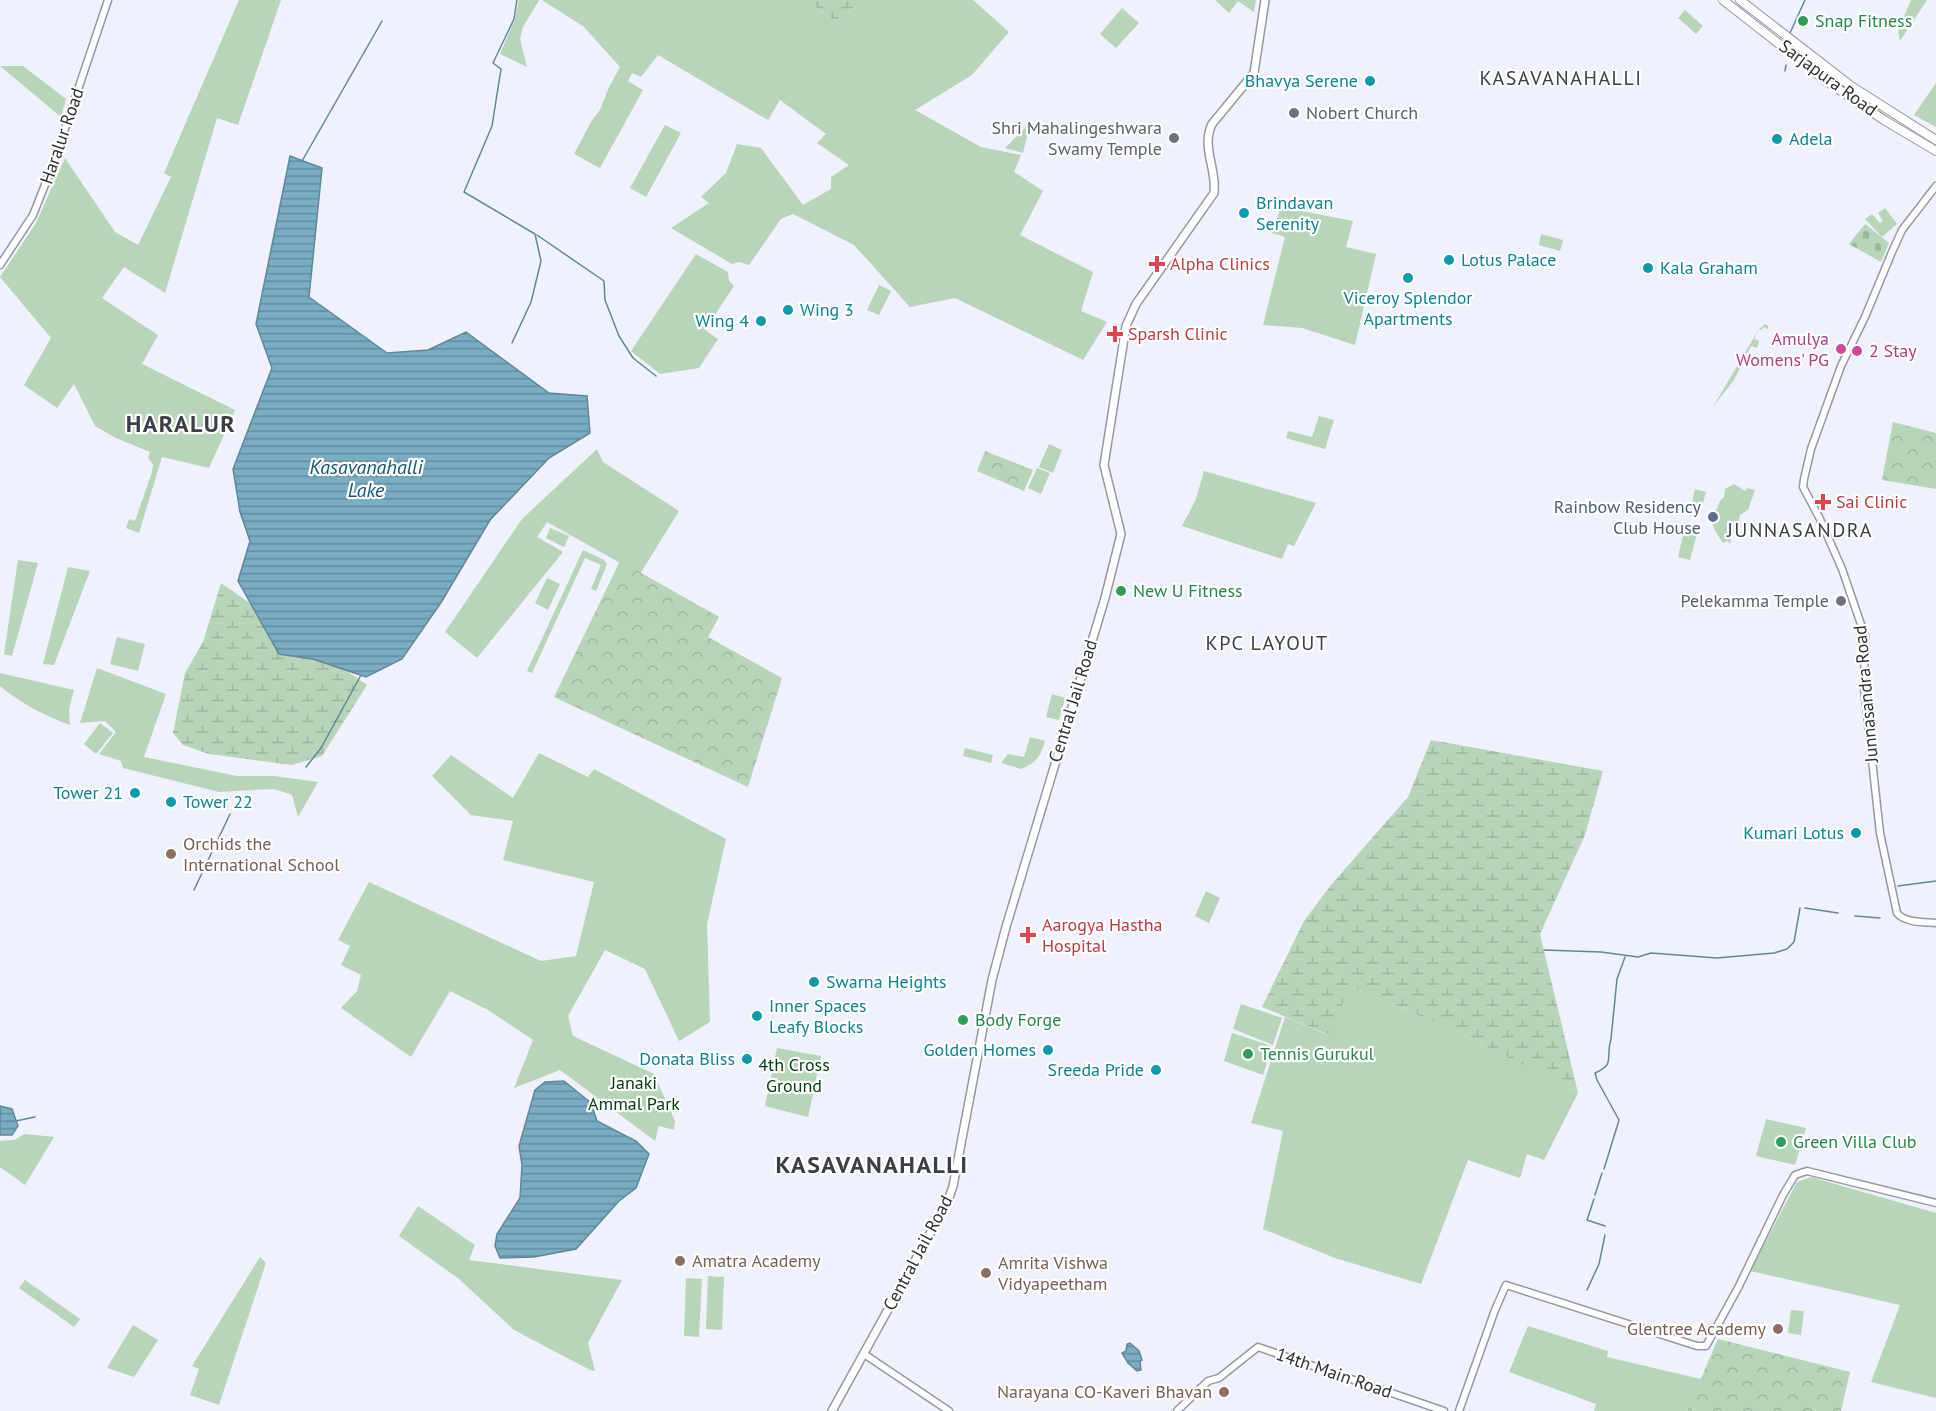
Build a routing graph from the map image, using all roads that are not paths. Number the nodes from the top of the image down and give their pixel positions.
1 (108, 0) edge
2 (1264, 0) edge
3 (1723, 0) edge
4 (1740, 0) edge
5 (1894, 114) junction
6 (1888, 122) junction
7 (1936, 140) edge
8 (1936, 151) edge
9 (1936, 186) edge
10 (0, 265) edge
11 (1936, 923) edge
12 (1936, 1203) edge
13 (864, 1354) junction
14 (832, 1411) edge
15 (949, 1411) edge
16 (1177, 1411) edge
17 (1444, 1411) edge
18 (1459, 1411) edge

1 - 10 street, Haralur Road
2 - 13 main road, Central Jail Road
3 - 6 main road, Sarjapura Road
4 - 5 main road, Sarjapura Road
5 - 6 main road
5 - 7 main road, Sarjapura Road
6 - 8 main road, Sarjapura Road
9 - 11 street, Junnasandra Road
12 - 18 street
13 - 14 main road, Central Jail Road
13 - 15 street
16 - 17 street, 14th Main Road

